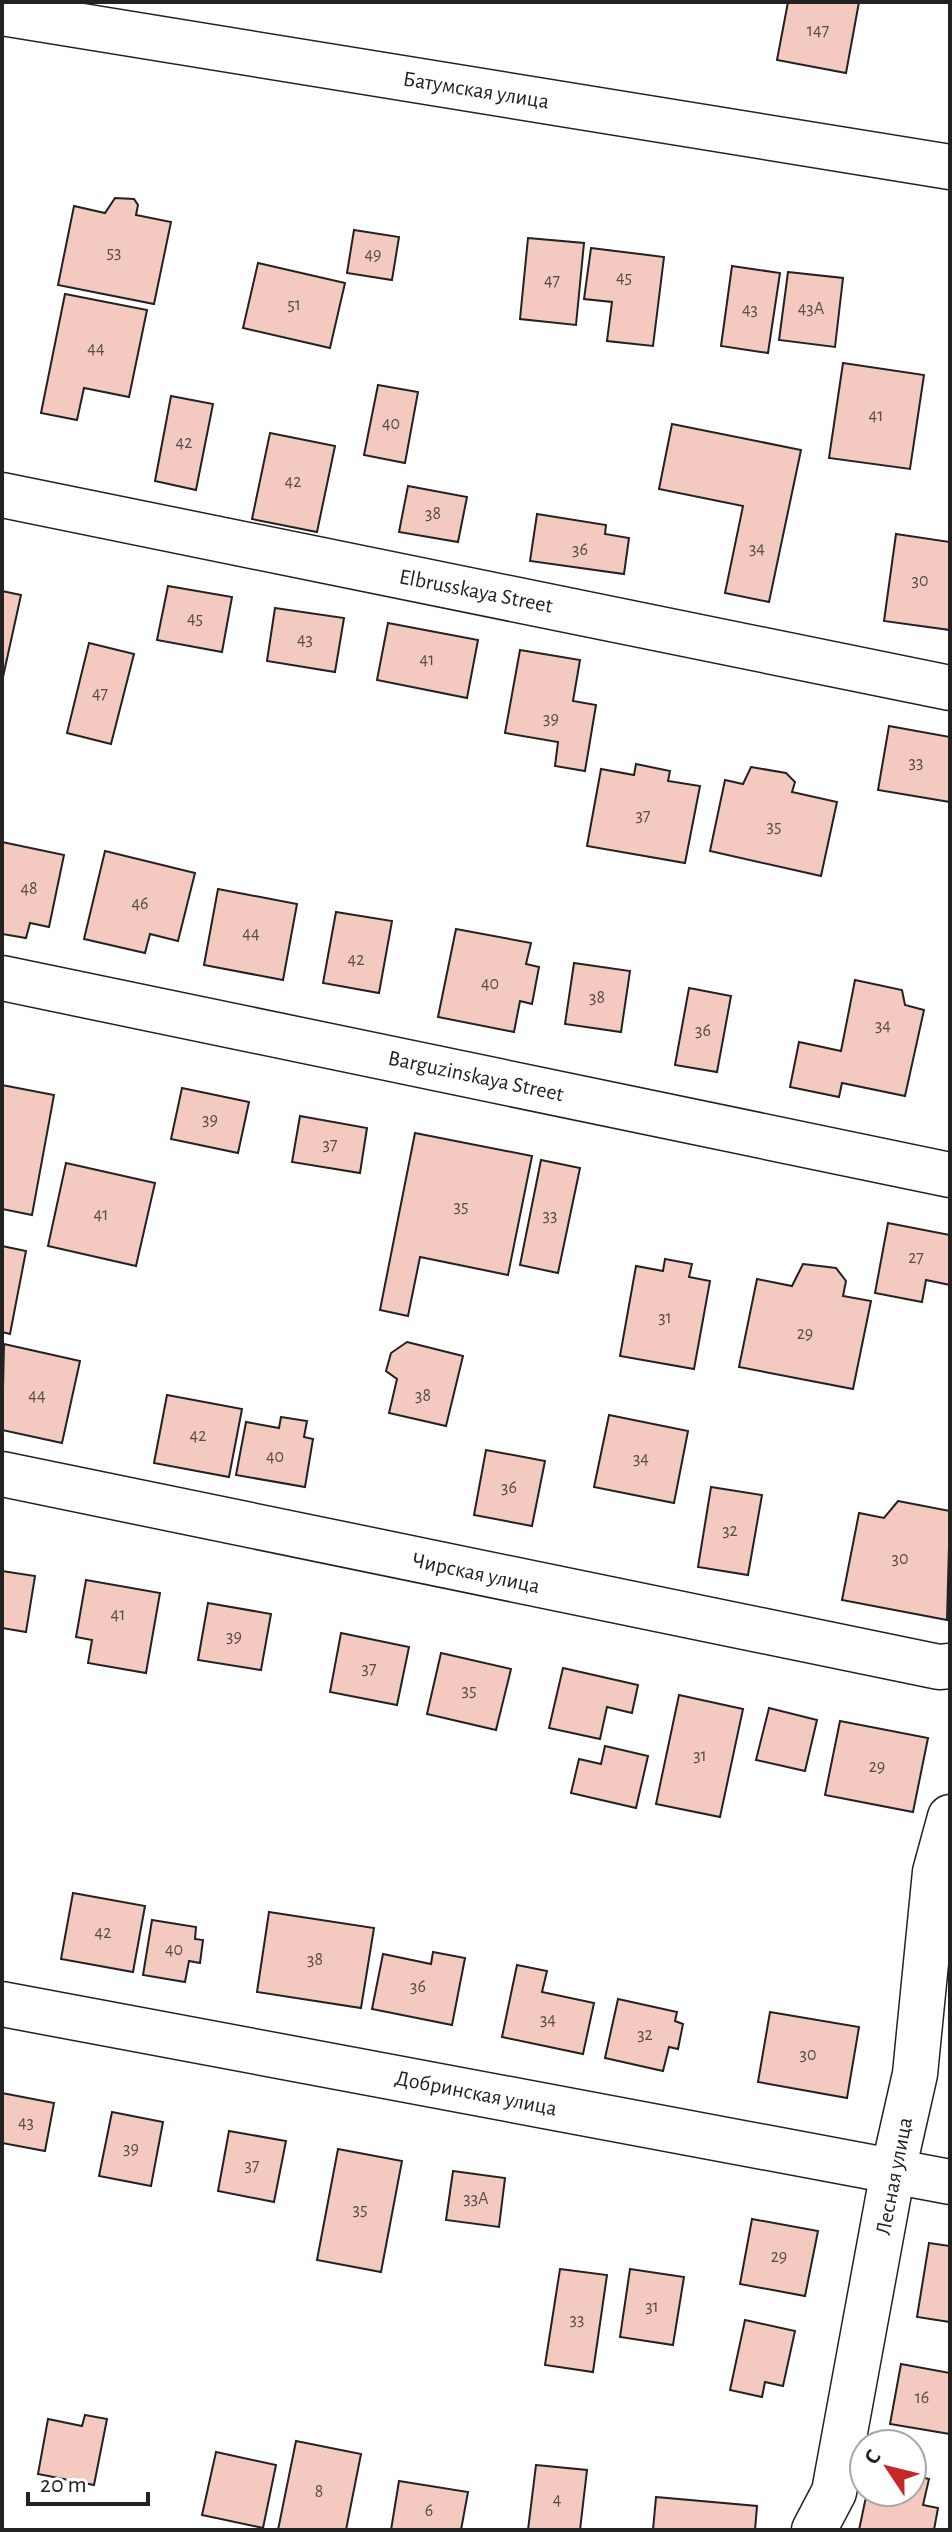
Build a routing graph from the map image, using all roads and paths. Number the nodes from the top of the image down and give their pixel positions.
1 (2, 13) edge
2 (950, 167) edge
3 (2, 495) edge
4 (950, 688) edge
5 (2, 978) edge
6 (950, 1175) edge
7 (2, 1474) edge
8 (950, 1666) edge
9 (950, 1817) edge
10 (2, 2004) edge
11 (893, 2171) junction
12 (950, 2182) edge
13 (814, 2530) edge

1 - 2 street, Батумская улица
3 - 4 street, Elbrusskaya Street
5 - 6 street, Barguzinskaya Street
7 - 8 street, Чирская улица
9 - 11 street, Лесная улица
10 - 11 street, Добринская улица
11 - 12 street, Добринская улица
11 - 13 street, Лесная улица

